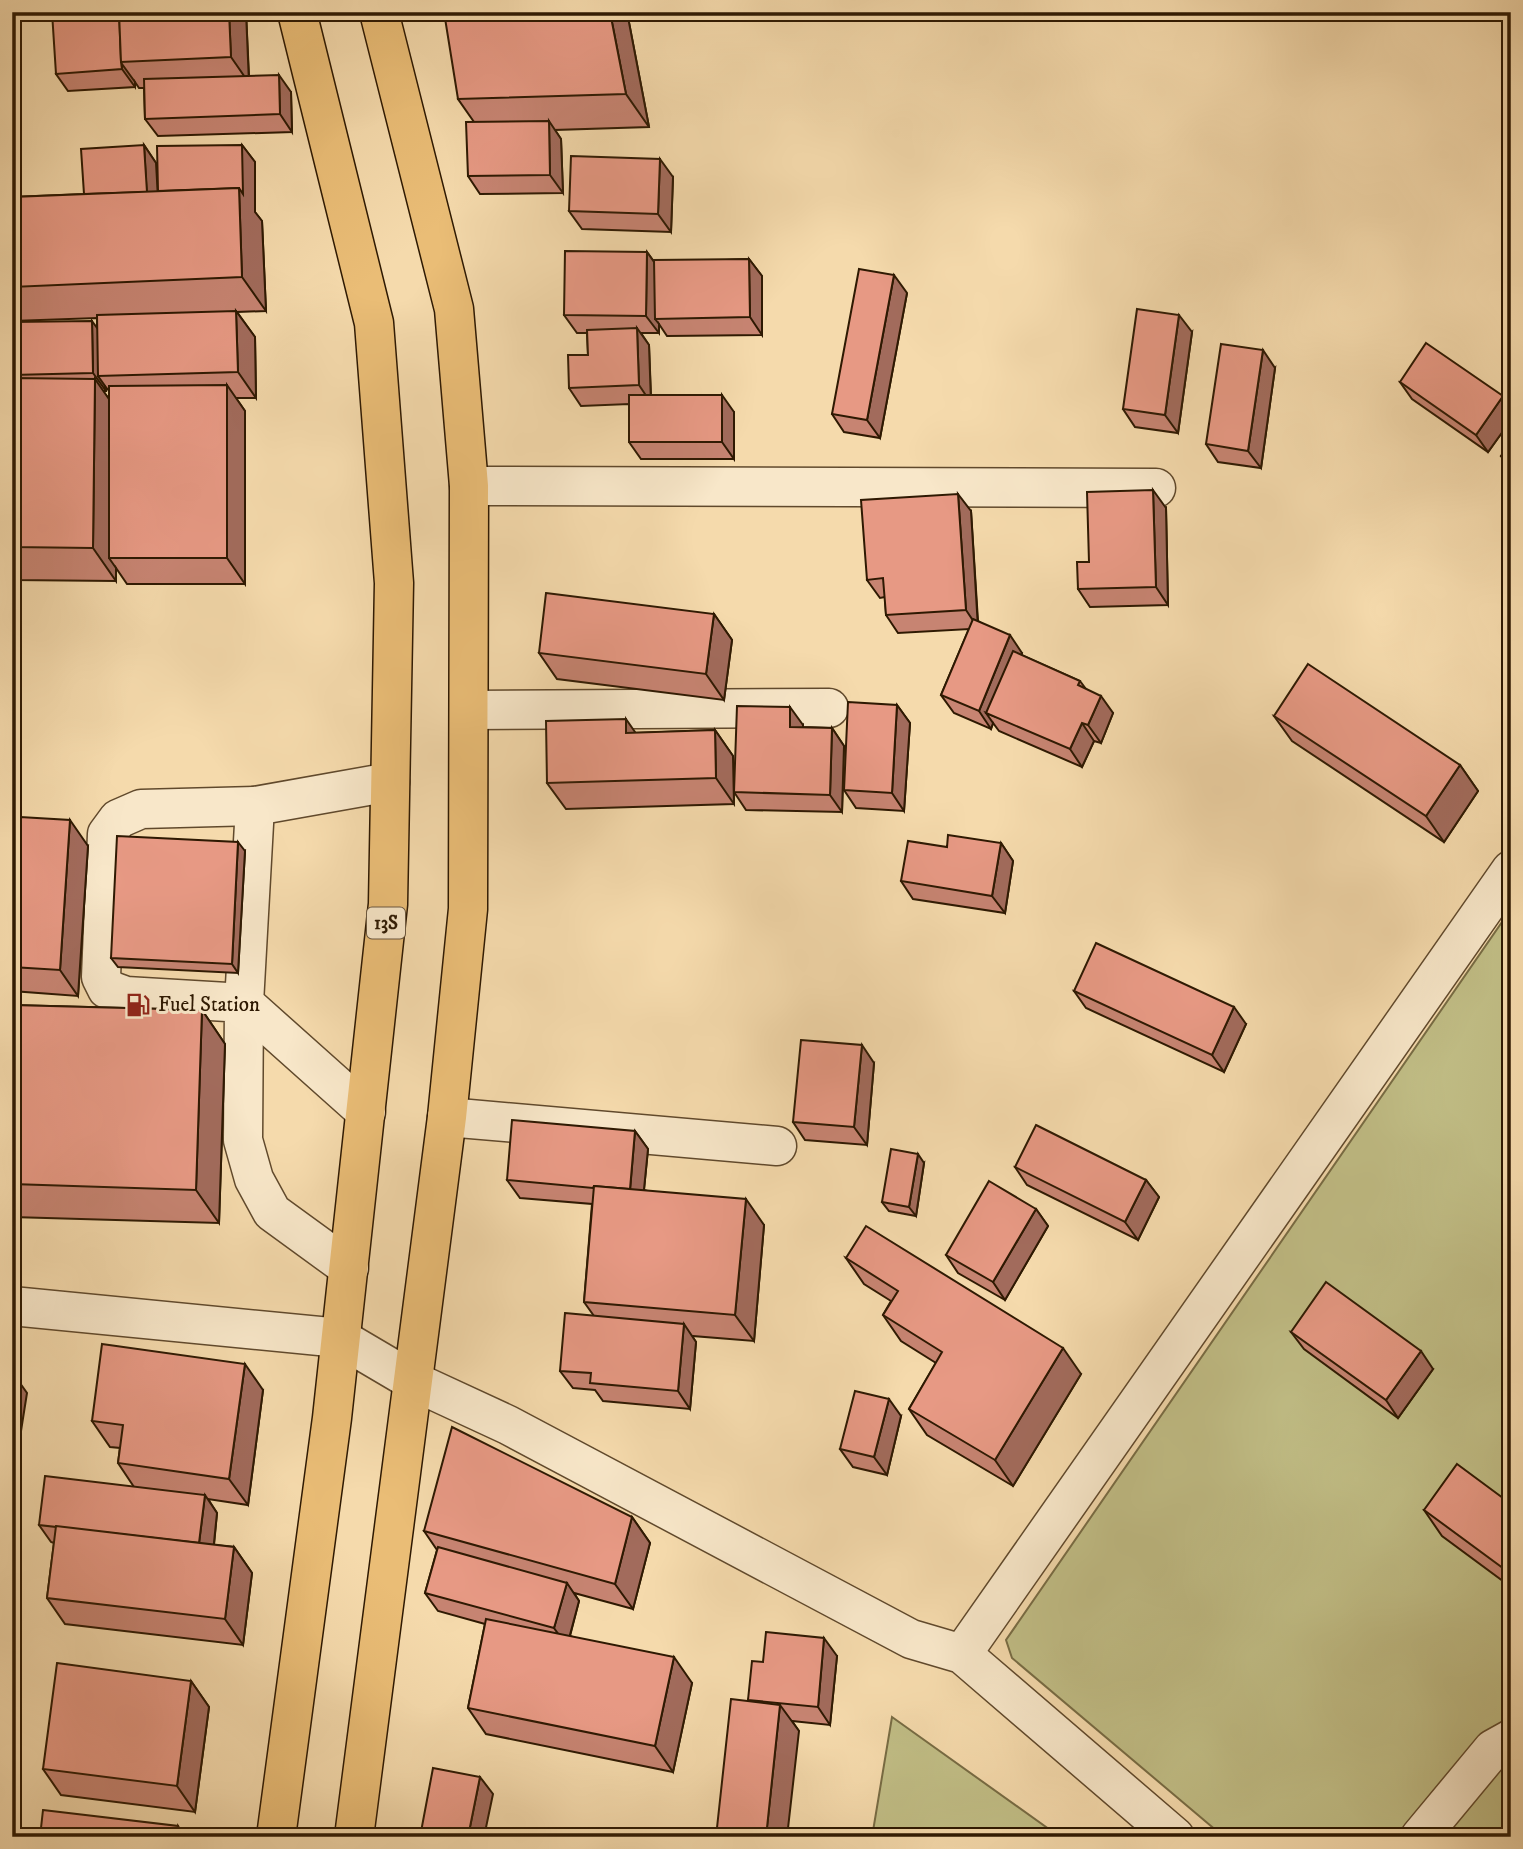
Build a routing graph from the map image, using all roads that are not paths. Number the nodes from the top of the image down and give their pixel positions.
1 (297, 12) edge
2 (379, 12) edge
3 (469, 486) junction
4 (1156, 488) dead end
5 (829, 708) dead end
6 (468, 710) junction
7 (390, 782) junction
8 (255, 806) junction
9 (1511, 870) edge
10 (244, 1003) junction
11 (366, 1112) junction
12 (447, 1117) junction
13 (776, 1146) dead end
14 (349, 1268) junction
15 (12, 1306) edge
16 (340, 1338) junction
17 (413, 1381) junction
18 (962, 1654) junction
19 (1511, 1739) edge
20 (276, 1837) edge
21 (354, 1837) edge
22 (1175, 1837) edge
23 (1420, 1837) edge

1 - 7 highway, 13S
2 - 3 highway
3 - 4 street
3 - 6 highway
5 - 6 street
6 - 12 highway
7 - 8 street
7 - 11 highway, 13S
8 - 10 street
8 - 10 street
9 - 18 street
10 - 11 street
10 - 14 street
11 - 14 highway, 13S
12 - 13 street
12 - 17 highway
14 - 16 highway, 13S
15 - 16 street
16 - 17 street
16 - 20 highway, 13S
17 - 18 street
17 - 21 highway
18 - 22 street
19 - 23 street

